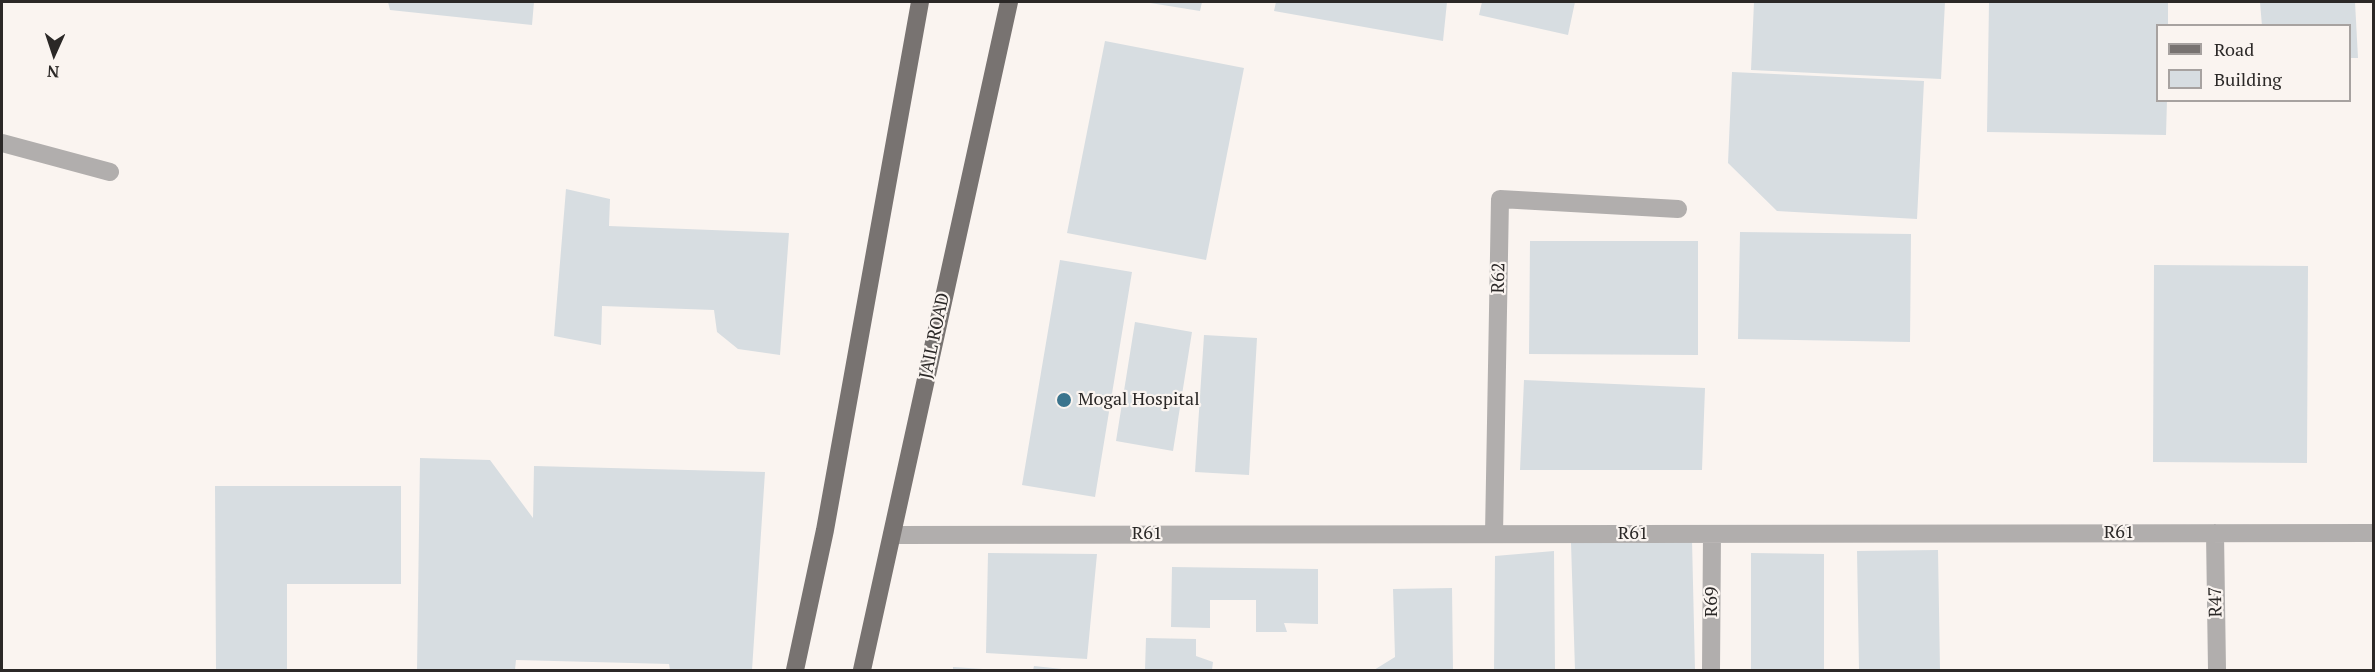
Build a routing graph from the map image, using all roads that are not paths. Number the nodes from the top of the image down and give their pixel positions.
1 (920, 2) edge
2 (1009, 2) edge
3 (2, 143) edge
4 (110, 172) dead end
5 (1678, 208) dead end
6 (2215, 533) junction
7 (2373, 533) edge
8 (1494, 534) junction
9 (1712, 534) junction
10 (892, 535) junction
11 (795, 670) edge
12 (862, 670) edge
13 (1712, 670) edge
14 (2217, 670) edge

1 - 11 main road
2 - 10 main road, JAIL ROAD
3 - 4 street
5 - 8 street, R62
6 - 7 street, R61
6 - 9 street, R61
6 - 14 street, R47
8 - 9 street, R61
8 - 10 street, R61
9 - 13 street, R69
10 - 12 main road, JAIL ROAD

